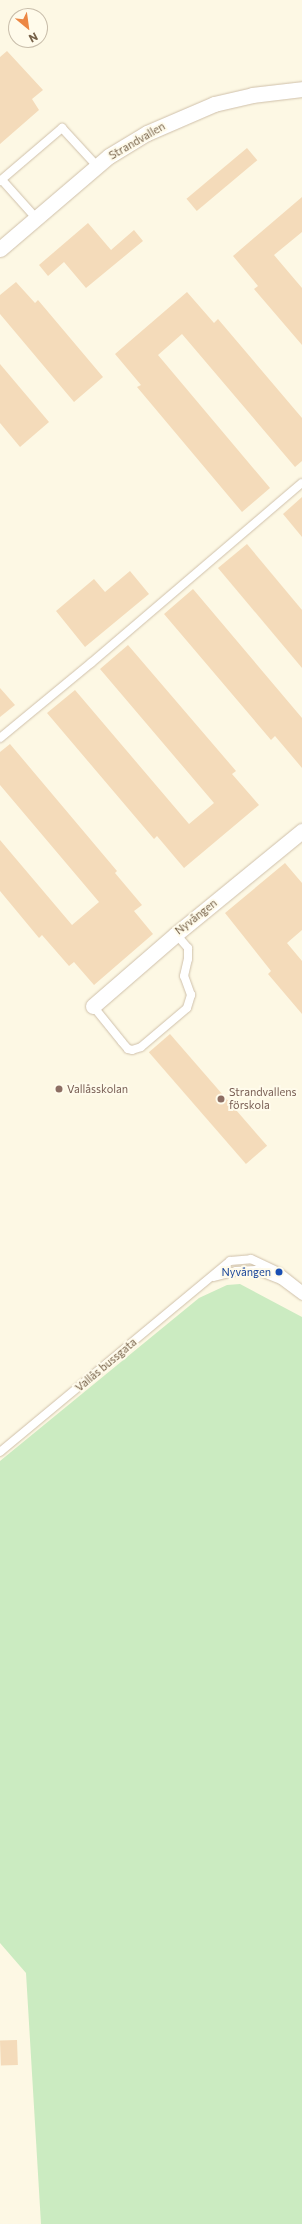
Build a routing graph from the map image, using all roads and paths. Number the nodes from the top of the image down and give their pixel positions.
1 (302, 90) edge
2 (97, 166) junction
3 (1, 180) edge
4 (36, 218) junction
5 (0, 249) edge
6 (302, 483) edge
7 (0, 738) edge
8 (302, 831) edge
9 (176, 934) junction
10 (92, 1006) joint
11 (211, 1278) junction
12 (302, 1290) edge
13 (302, 1296) edge
14 (0, 1452) edge

1 - 2 street, Strandvallen
2 - 3 lane
2 - 4 street, Strandvallen
3 - 4 lane
4 - 5 street, Strandvallen
6 - 7 lane
8 - 9 street, Nyvången
9 - 10 street, Nyvången
9 - 10 lane
11 - 12 lane, Vallås bussgata
11 - 13 lane, Vallås bussgata
11 - 14 lane, Vallås bussgata

